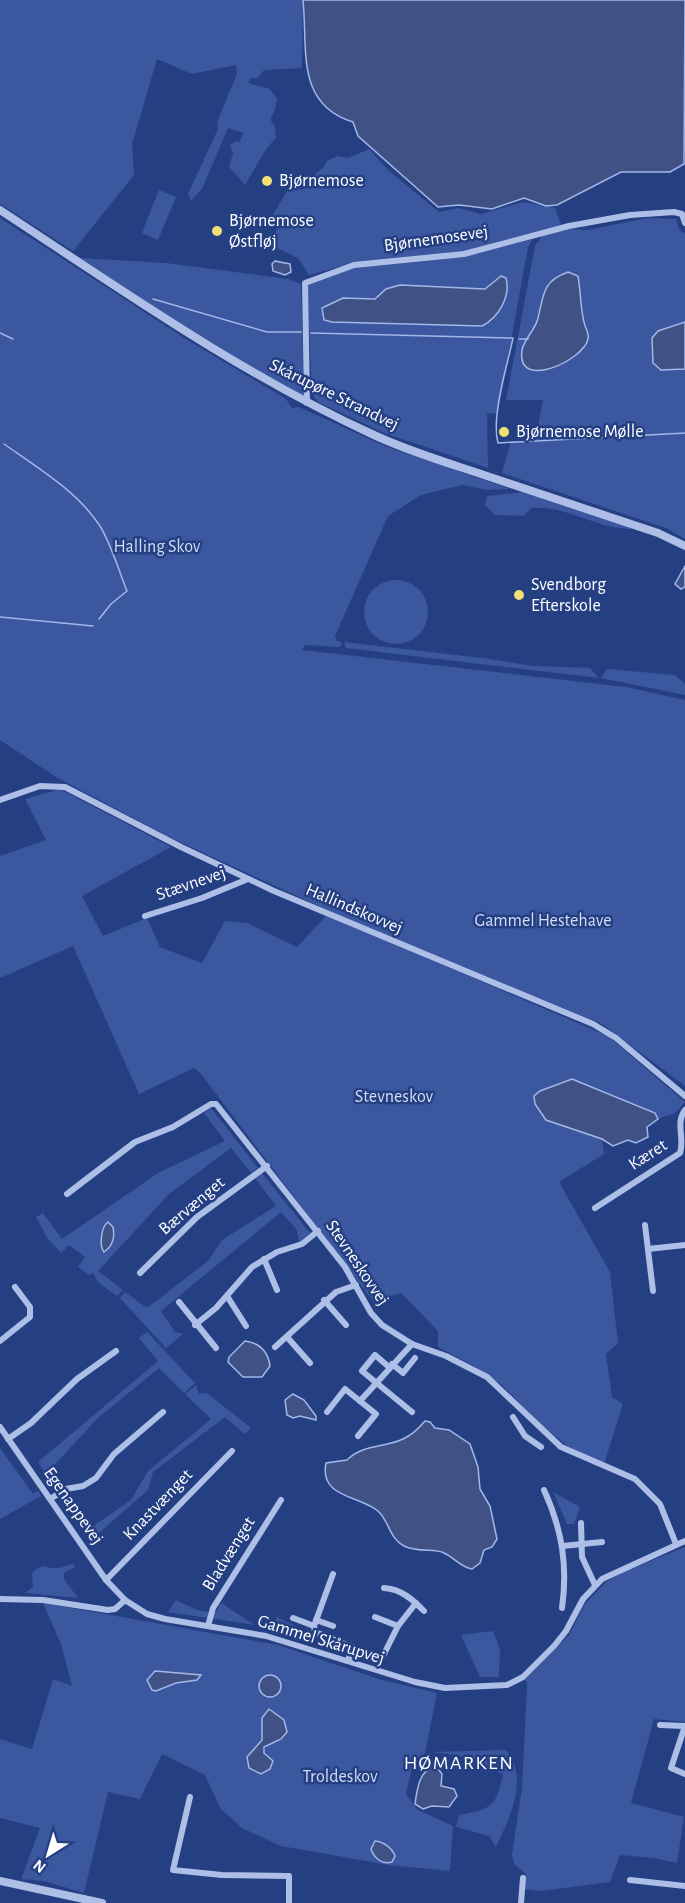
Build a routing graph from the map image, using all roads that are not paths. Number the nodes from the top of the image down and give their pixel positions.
1 (0, 210) edge
2 (685, 223) edge
3 (307, 403) junction
4 (685, 546) edge
5 (0, 800) edge
6 (248, 879) junction
7 (145, 916) dead end
8 (685, 1096) edge
9 (685, 1110) edge
10 (267, 1167) junction
11 (67, 1194) dead end
12 (595, 1208) dead end
13 (645, 1225) dead end
14 (318, 1231) junction
15 (685, 1245) edge
16 (648, 1249) junction
17 (264, 1259) junction
18 (140, 1273) dead end
19 (356, 1285) junction
20 (15, 1287) dead end
21 (277, 1290) dead end
22 (653, 1291) dead end
23 (227, 1296) junction
24 (324, 1300) junction
25 (179, 1302) dead end
26 (195, 1325) junction
27 (345, 1325) dead end
28 (246, 1326) dead end
29 (286, 1337) junction
30 (0, 1341) edge
31 (411, 1344) junction
32 (275, 1347) dead end
33 (216, 1348) dead end
34 (117, 1351) dead end
35 (415, 1358) dead end
36 (310, 1363) dead end
37 (391, 1365) junction
38 (376, 1382) junction
39 (360, 1401) junction
40 (163, 1412) dead end
41 (327, 1412) dead end
42 (412, 1412) dead end
43 (513, 1417) dead end
44 (536, 1425) junction
45 (0, 1427) edge
46 (358, 1436) dead end
47 (525, 1436) junction
48 (8, 1439) junction
49 (541, 1447) dead end
50 (232, 1451) dead end
51 (544, 1490) dead end
52 (50, 1499) junction
53 (281, 1500) dead end
54 (581, 1523) dead end
55 (685, 1541) edge
56 (602, 1542) dead end
57 (676, 1544) junction
58 (580, 1545) junction
59 (563, 1546) junction
60 (333, 1574) dead end
61 (106, 1580) junction
62 (595, 1585) junction
63 (384, 1588) dead end
64 (0, 1599) edge
65 (125, 1600) junction
66 (416, 1603) junction
67 (562, 1608) dead end
68 (424, 1611) dead end
69 (375, 1617) dead end
70 (293, 1618) dead end
71 (315, 1623) junction
72 (208, 1626) junction
73 (333, 1626) dead end
74 (398, 1626) junction
75 (352, 1647) junction
76 (348, 1661) junction
77 (660, 1725) dead end
78 (685, 1726) edge
79 (685, 1774) edge
80 (190, 1797) dead end
81 (523, 1878) dead end
82 (630, 1880) dead end
83 (0, 1881) edge
84 (685, 1886) edge
85 (102, 1903) edge
86 (289, 1903) edge
87 (521, 1903) edge

1 - 3 street, Skårupøre Strandvej
2 - 3 street, Bjørnemosevej
3 - 4 street, Skårupøre Strandvej
5 - 6 street, Hallindskovvej
6 - 7 street, Stævnevej
6 - 8 street, Hallindskovvej
9 - 12 street, Kæret
10 - 11 street, Stevneskovvej
10 - 14 street, Stevneskovvej
10 - 18 street, Bærvænget
13 - 16 street
14 - 17 street
14 - 19 street, Stevneskovvej
15 - 16 street
16 - 22 street
17 - 21 street
17 - 23 street
19 - 24 street
19 - 31 street, Stevneskovvej
20 - 30 street
23 - 26 street
23 - 28 street
24 - 27 street
24 - 29 street
25 - 26 street
26 - 33 street
29 - 32 street
29 - 36 street
31 - 37 street
31 - 44 street, Stevneskovvej
34 - 48 street
35 - 37 street
37 - 38 street
37 - 38 street
38 - 39 street
38 - 42 street
39 - 41 street
39 - 46 street
40 - 52 street
43 - 47 street
44 - 47 street
44 - 57 street, Stevneskovvej
45 - 48 street, Egenappevej
47 - 49 street
48 - 52 street, Egenappevej
50 - 61 street, Knastvænget
51 - 59 street
52 - 61 street, Egenappevej
53 - 72 street, Bladvænget
54 - 58 street
55 - 57 street, Gammel Skårupvej
56 - 58 street
57 - 62 street, Gammel Skårupvej
58 - 59 street
58 - 62 street
59 - 67 street
60 - 71 street
61 - 65 street, Egenappevej
62 - 76 street, Gammel Skårupvej
63 - 66 street
64 - 65 street
65 - 72 street, Gammel Skårupvej
66 - 68 street
66 - 74 street
69 - 74 street
70 - 71 street
71 - 73 street
71 - 75 street
72 - 76 street, Gammel Skårupvej
74 - 75 street
75 - 76 street
77 - 78 street
78 - 79 street
80 - 86 street
81 - 87 street
82 - 84 street
83 - 85 street

